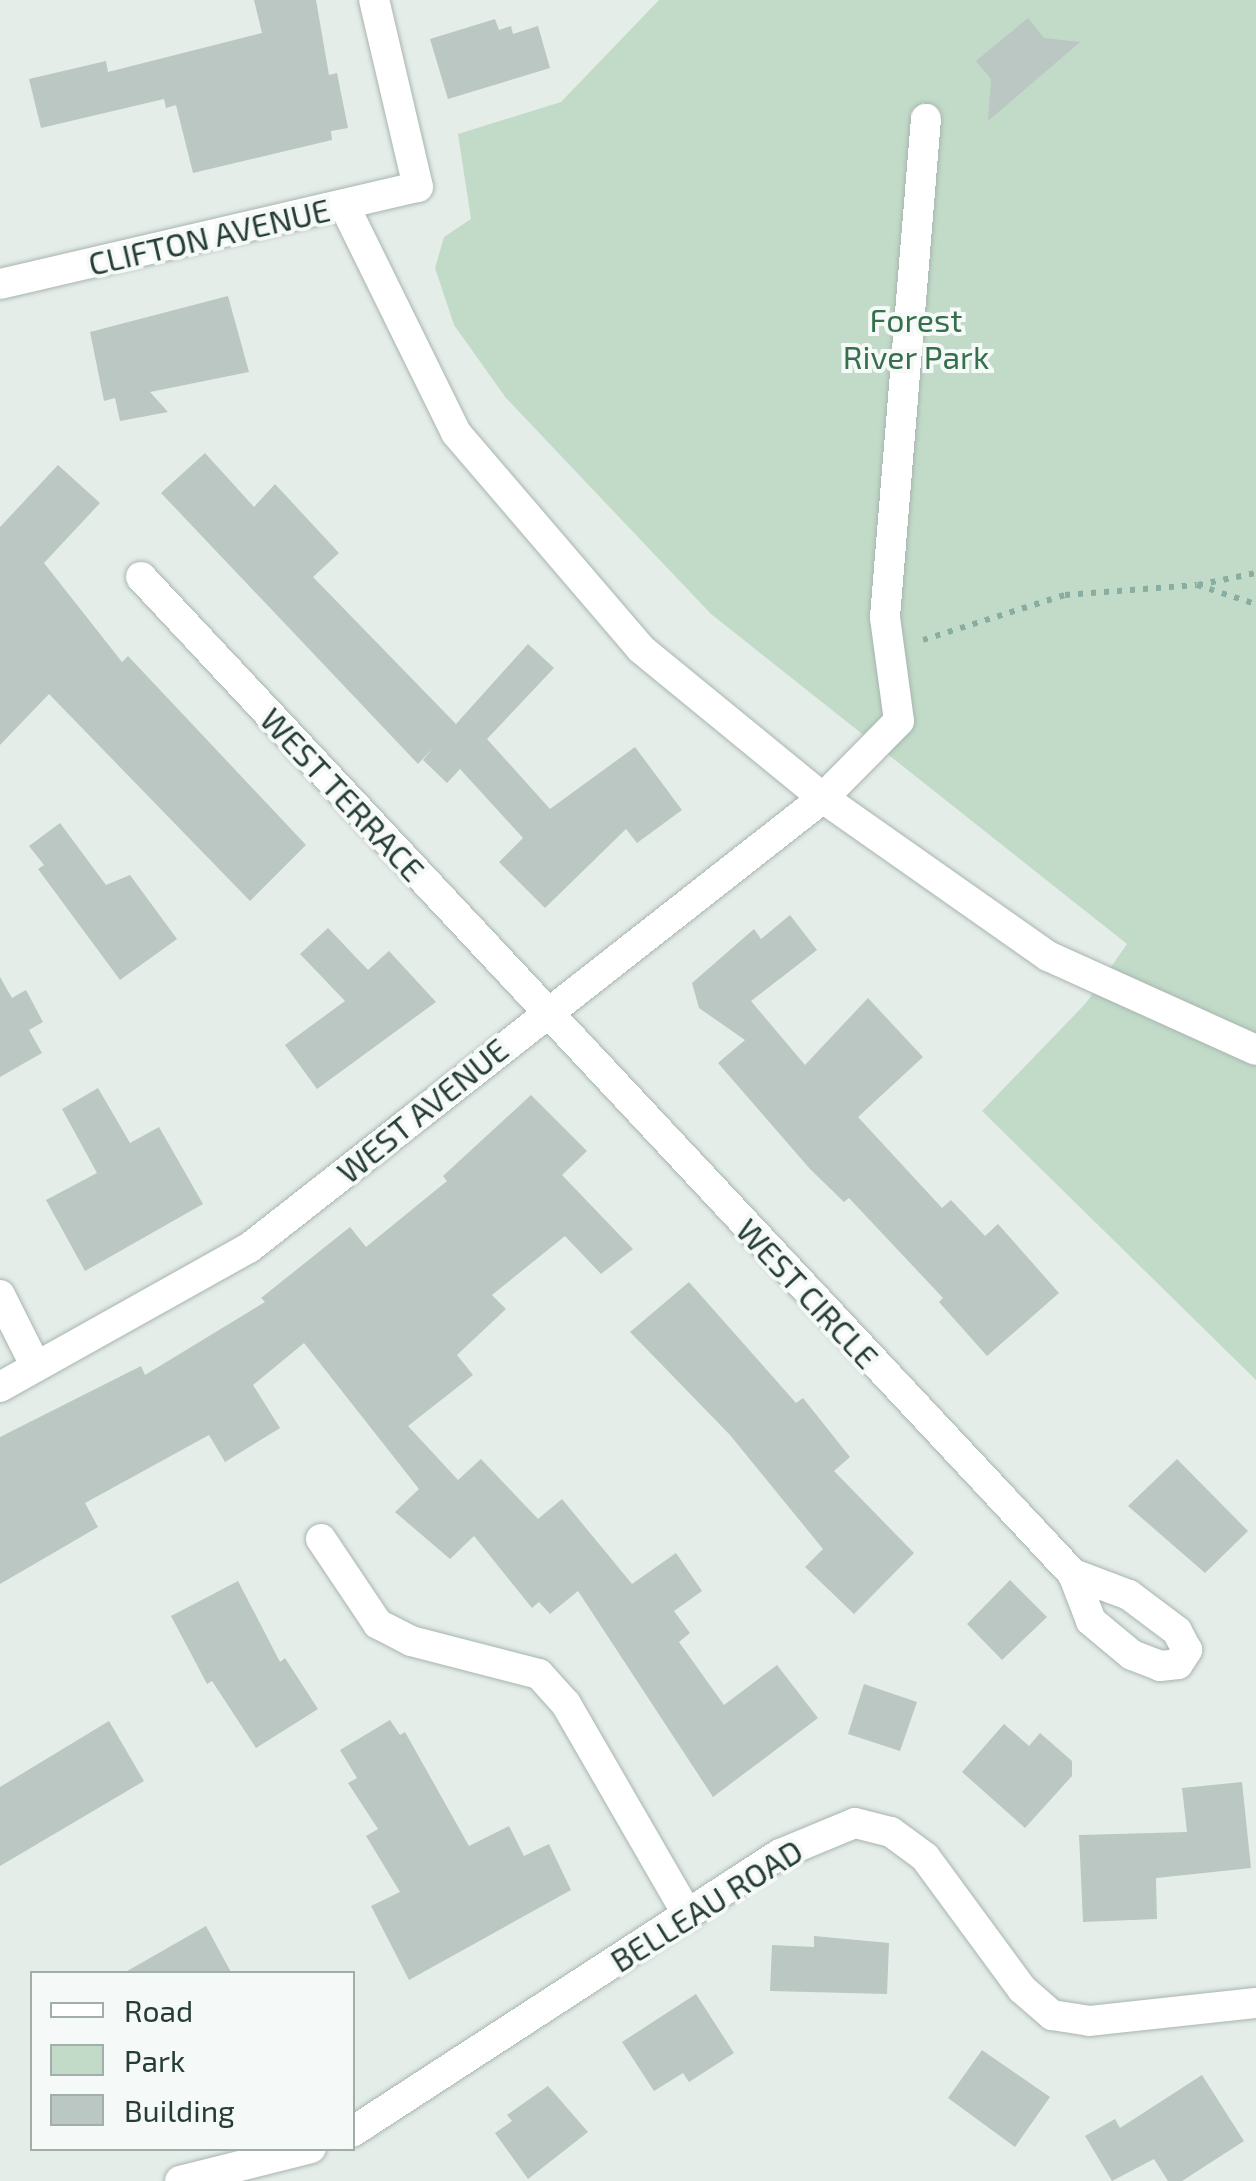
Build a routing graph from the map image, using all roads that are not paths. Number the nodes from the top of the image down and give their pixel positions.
1 (374, 0) edge
2 (926, 119) dead end
3 (344, 205) junction
4 (0, 284) edge
5 (140, 577) dead end
6 (822, 798) junction
7 (544, 1012) junction
8 (1256, 1050) edge
9 (0, 1295) edge
10 (36, 1367) junction
11 (0, 1387) edge
12 (321, 1539) dead end
13 (1074, 1574) dead end
14 (688, 1915) junction
15 (1256, 2003) edge
16 (355, 2130) edge
17 (299, 2151) edge
18 (180, 2181) edge

1 - 3 street, CLIFTON AVENUE
2 - 6 street, WEST AVENUE
3 - 4 street, CLIFTON AVENUE
3 - 6 street
5 - 7 street, WEST TERRACE
6 - 7 street, WEST AVENUE
6 - 8 street
7 - 10 street, WEST AVENUE
7 - 13 street, WEST CIRCLE
9 - 10 street
10 - 11 street, WEST AVENUE
12 - 14 street
14 - 15 street, BELLEAU ROAD
14 - 16 street, BELLEAU ROAD
17 - 18 street

